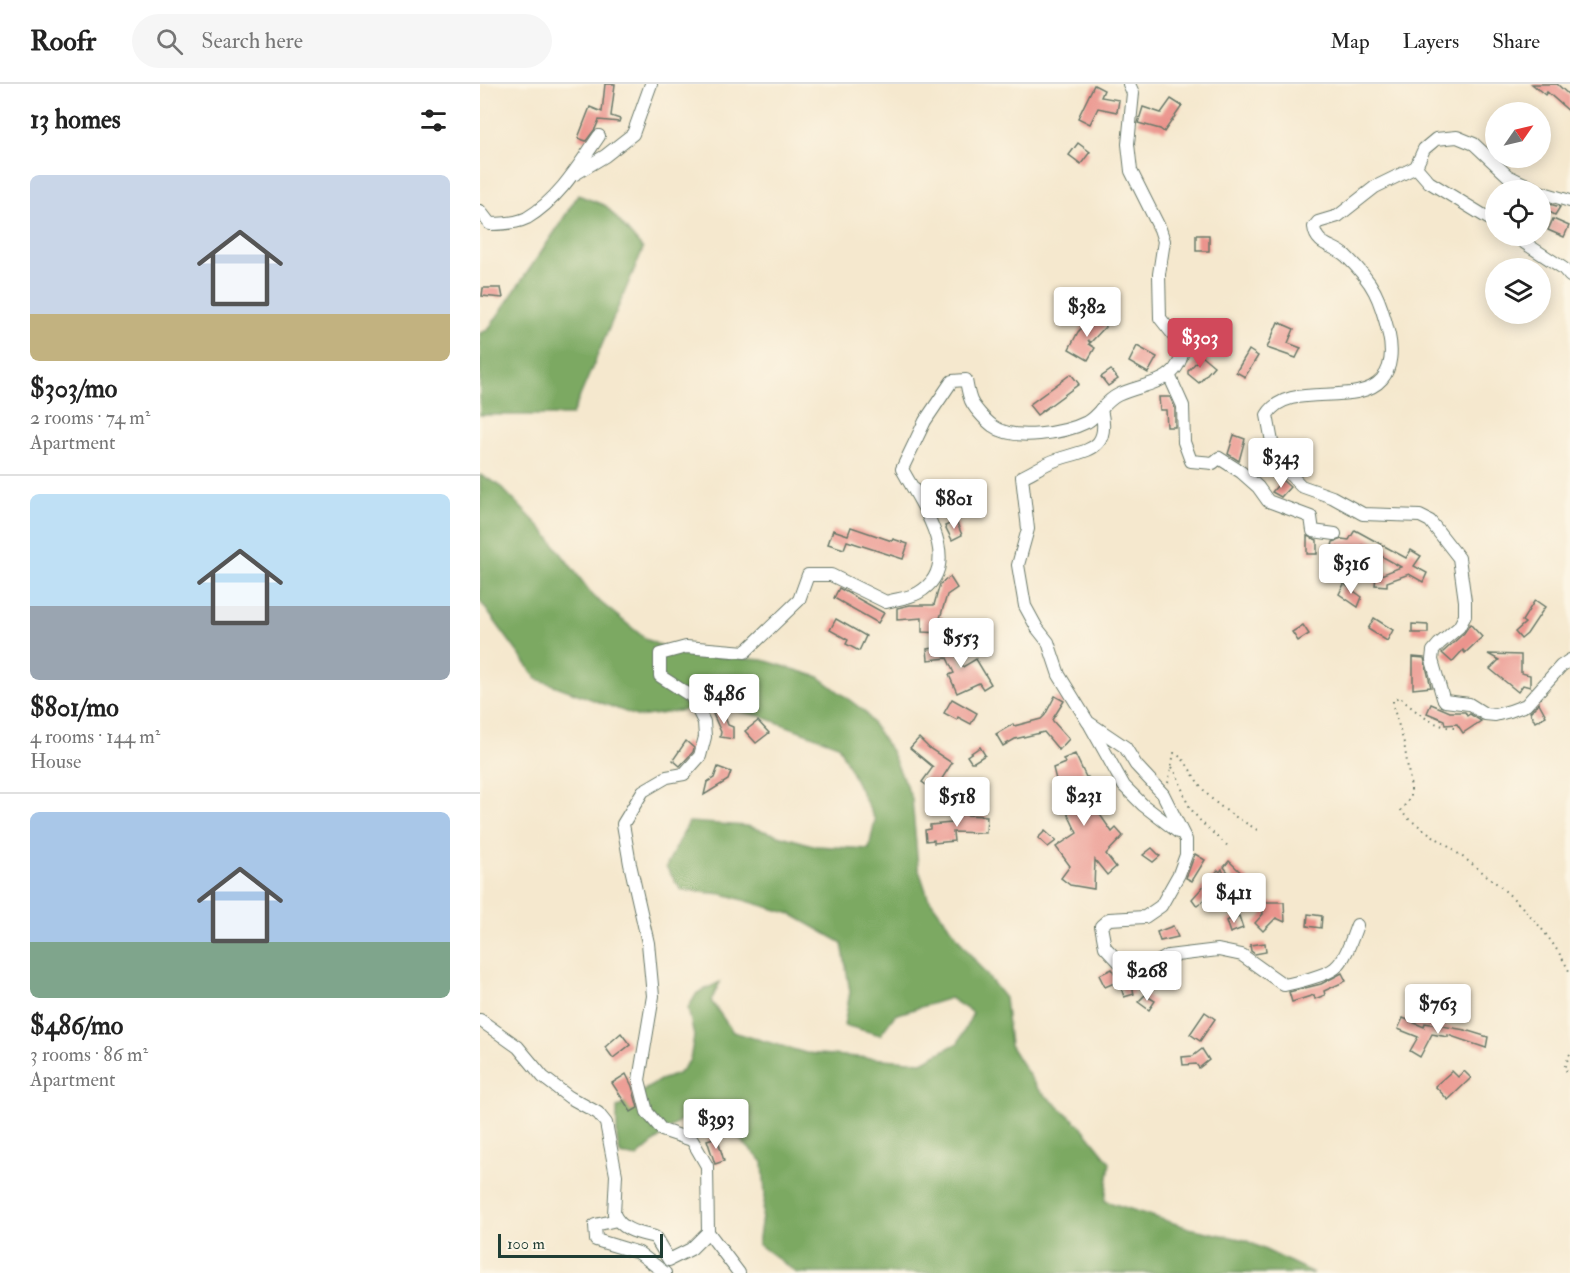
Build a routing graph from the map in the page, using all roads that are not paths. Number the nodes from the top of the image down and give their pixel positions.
1 (651, 84) edge
2 (1129, 84) edge
3 (599, 136) dead end
4 (1416, 168) junction
5 (569, 178) junction
6 (1516, 180) edge
7 (1551, 195) edge
8 (1570, 201) edge
9 (480, 211) edge
10 (1485, 216) edge
11 (1529, 246) edge
12 (1570, 276) edge
13 (1169, 375) junction
14 (1101, 409) junction
15 (1335, 534) dead end
16 (1570, 660) edge
17 (1088, 722) junction
18 (1186, 840) junction
19 (1357, 925) dead end
20 (480, 1020) edge
21 (617, 1220) junction
22 (708, 1232) junction
23 (665, 1273) edge
24 (739, 1273) edge

1 - 5 street
2 - 13 street
3 - 5 street
4 - 6 street
4 - 10 street
4 - 16 street
5 - 9 street
7 - 8 street
11 - 12 street
13 - 14 street
13 - 15 street
14 - 17 street
14 - 22 street
17 - 18 street
17 - 18 street
18 - 19 street
20 - 21 street
21 - 22 street
21 - 23 street
22 - 24 street

